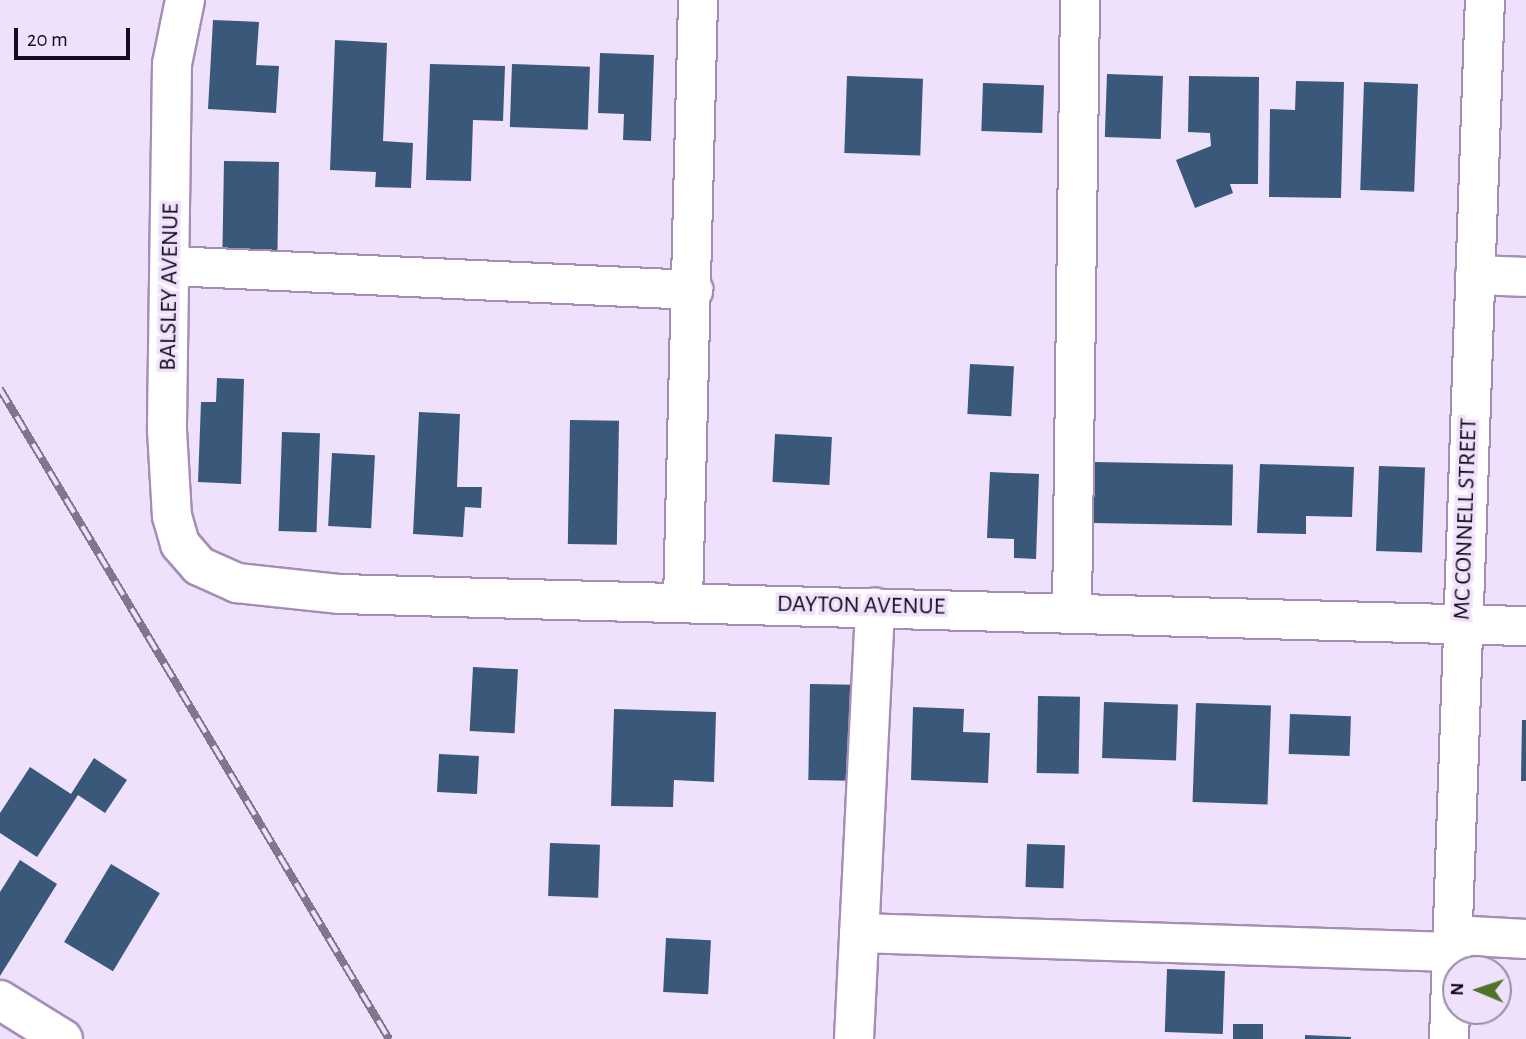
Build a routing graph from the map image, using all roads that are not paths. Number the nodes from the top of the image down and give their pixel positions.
1 (185, 0) edge
2 (698, 0) edge
3 (1080, 0) edge
4 (1485, 0) edge
5 (171, 267) junction
6 (1475, 275) junction
7 (1526, 277) edge
8 (693, 290) junction
9 (199, 566) joint
10 (683, 601) junction
11 (875, 608) junction
12 (1072, 611) junction
13 (1462, 625) junction
14 (1526, 626) edge
15 (859, 933) junction
16 (1526, 939) edge
17 (1453, 944) junction
18 (0, 1000) edge
19 (62, 1039) edge
20 (854, 1039) edge
21 (1449, 1039) edge

1 - 5 street, BALSLEY AVENUE
2 - 8 street
3 - 12 street
4 - 6 street, MC CONNELL STREET
5 - 8 street
5 - 9 street, BALSLEY AVENUE
6 - 7 street
6 - 13 street, MC CONNELL STREET
8 - 10 street
9 - 10 street, DAYTON AVENUE
10 - 11 street, DAYTON AVENUE
11 - 12 street, DAYTON AVENUE
11 - 15 street
12 - 13 street, DAYTON AVENUE
13 - 14 street, DAYTON AVENUE
13 - 17 street, MC CONNELL STREET
15 - 17 street
15 - 20 street
16 - 17 street
17 - 21 street, MC CONNELL STREET
18 - 19 street

